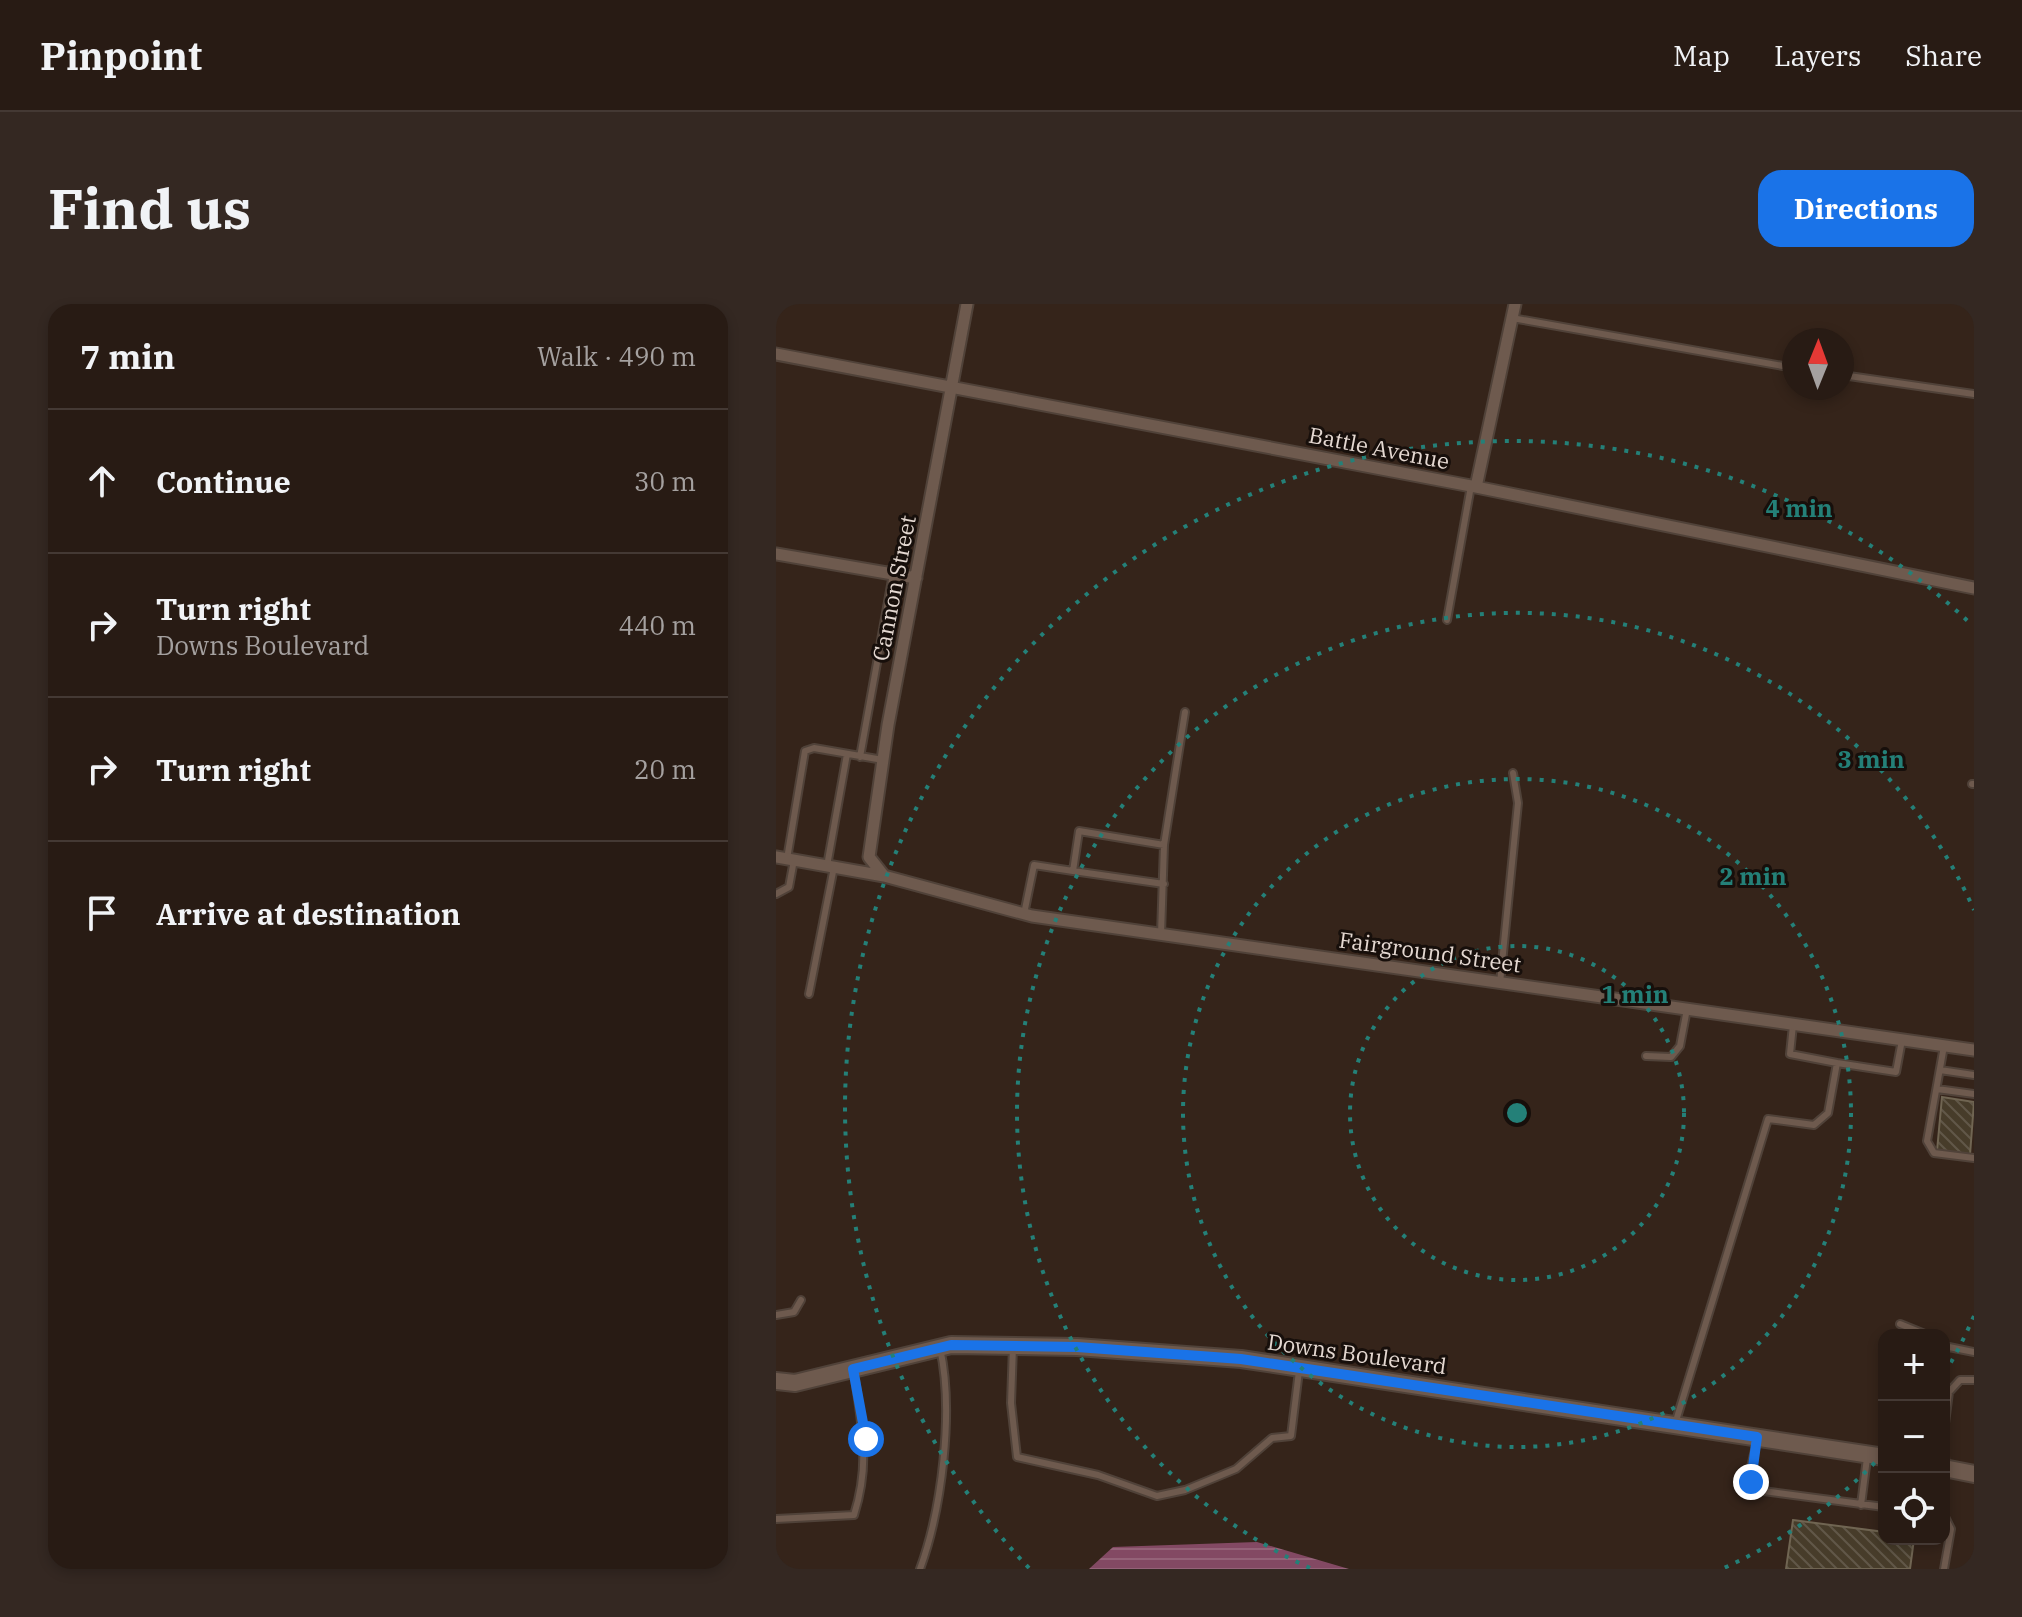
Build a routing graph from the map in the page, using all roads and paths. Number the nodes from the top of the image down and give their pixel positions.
1 (967, 304) edge
2 (1515, 304) edge
3 (1512, 318) junction
4 (776, 354) edge
5 (1782, 366) edge
6 (1854, 377) edge
7 (953, 387) junction
8 (1974, 394) edge
9 (1474, 487) junction
10 (776, 554) edge
11 (893, 574) junction
12 (916, 578) junction
13 (1974, 588) edge
14 (1447, 620) dead end
15 (1185, 712) dead end
16 (847, 754) junction
17 (860, 757) junction
18 (883, 760) junction
19 (1513, 773) dead end
20 (1164, 845) junction
21 (786, 859) edge
22 (830, 866) junction
23 (1073, 871) junction
24 (884, 876) junction
25 (1164, 884) junction
26 (776, 894) edge
27 (1024, 914) junction
28 (1161, 934) junction
29 (1500, 983) junction
30 (809, 994) dead end
31 (1687, 1009) junction
32 (1793, 1025) junction
33 (1902, 1040) junction
34 (1944, 1046) junction
35 (1974, 1050) edge
36 (1646, 1056) dead end
37 (1837, 1063) junction
38 (1940, 1070) junction
39 (1974, 1075) edge
40 (1937, 1089) junction
41 (1974, 1094) edge
42 (1974, 1158) edge
43 (801, 1300) dead end
44 (776, 1315) edge
45 (1900, 1324) dead end
46 (1912, 1329) edge
47 (1013, 1346) junction
48 (1950, 1347) edge
49 (940, 1348) junction
50 (1974, 1352) edge
51 (1299, 1368) junction
52 (853, 1369) junction
53 (1974, 1380) edge
54 (776, 1381) edge
55 (1948, 1401) edge
56 (1675, 1424) junction
57 (1757, 1437) junction
58 (1876, 1456) edge
59 (1950, 1469) edge
60 (1974, 1474) edge
61 (1861, 1505) junction
62 (1878, 1506) edge
63 (776, 1519) edge
64 (1948, 1545) edge
65 (920, 1569) edge
66 (1944, 1569) edge

1 - 7 street, Cannon Street
2 - 3 street
3 - 5 lane
3 - 9 street
4 - 7 street, Battle Avenue
6 - 8 lane
7 - 9 street, Battle Avenue
7 - 12 street, Cannon Street
9 - 13 street, Battle Avenue
9 - 14 lane
10 - 11 street
11 - 12 street
11 - 17 lane
12 - 18 street, Cannon Street
15 - 20 lane
16 - 17 lane
16 - 21 lane
16 - 22 lane
17 - 18 lane
18 - 24 street, Cannon Street
19 - 29 lane
20 - 23 lane
20 - 25 lane
21 - 22 street
21 - 26 lane
22 - 24 street
22 - 30 lane
23 - 25 lane
23 - 27 lane
24 - 27 street, Fairground Street
25 - 28 lane
27 - 28 street, Fairground Street
28 - 29 street, Fairground Street
29 - 31 street, Fairground Street
31 - 32 street, Fairground Street
31 - 36 lane
32 - 33 street, Fairground Street
32 - 37 lane
33 - 34 street, Fairground Street
33 - 37 lane
34 - 35 street, Fairground Street
34 - 38 lane
37 - 56 lane
38 - 39 lane
38 - 40 lane
40 - 41 lane
40 - 42 lane
43 - 44 lane
45 - 46 lane
47 - 49 street, Downs Boulevard
47 - 51 street, Downs Boulevard
47 - 51 lane
48 - 50 lane
49 - 52 street, Downs Boulevard
49 - 65 lane
51 - 56 street, Downs Boulevard
52 - 54 street, Downs Boulevard
52 - 63 lane
53 - 55 lane
56 - 57 street, Downs Boulevard
57 - 58 street, Downs Boulevard
57 - 61 lane
58 - 61 lane
59 - 60 street
61 - 62 lane
64 - 66 lane

